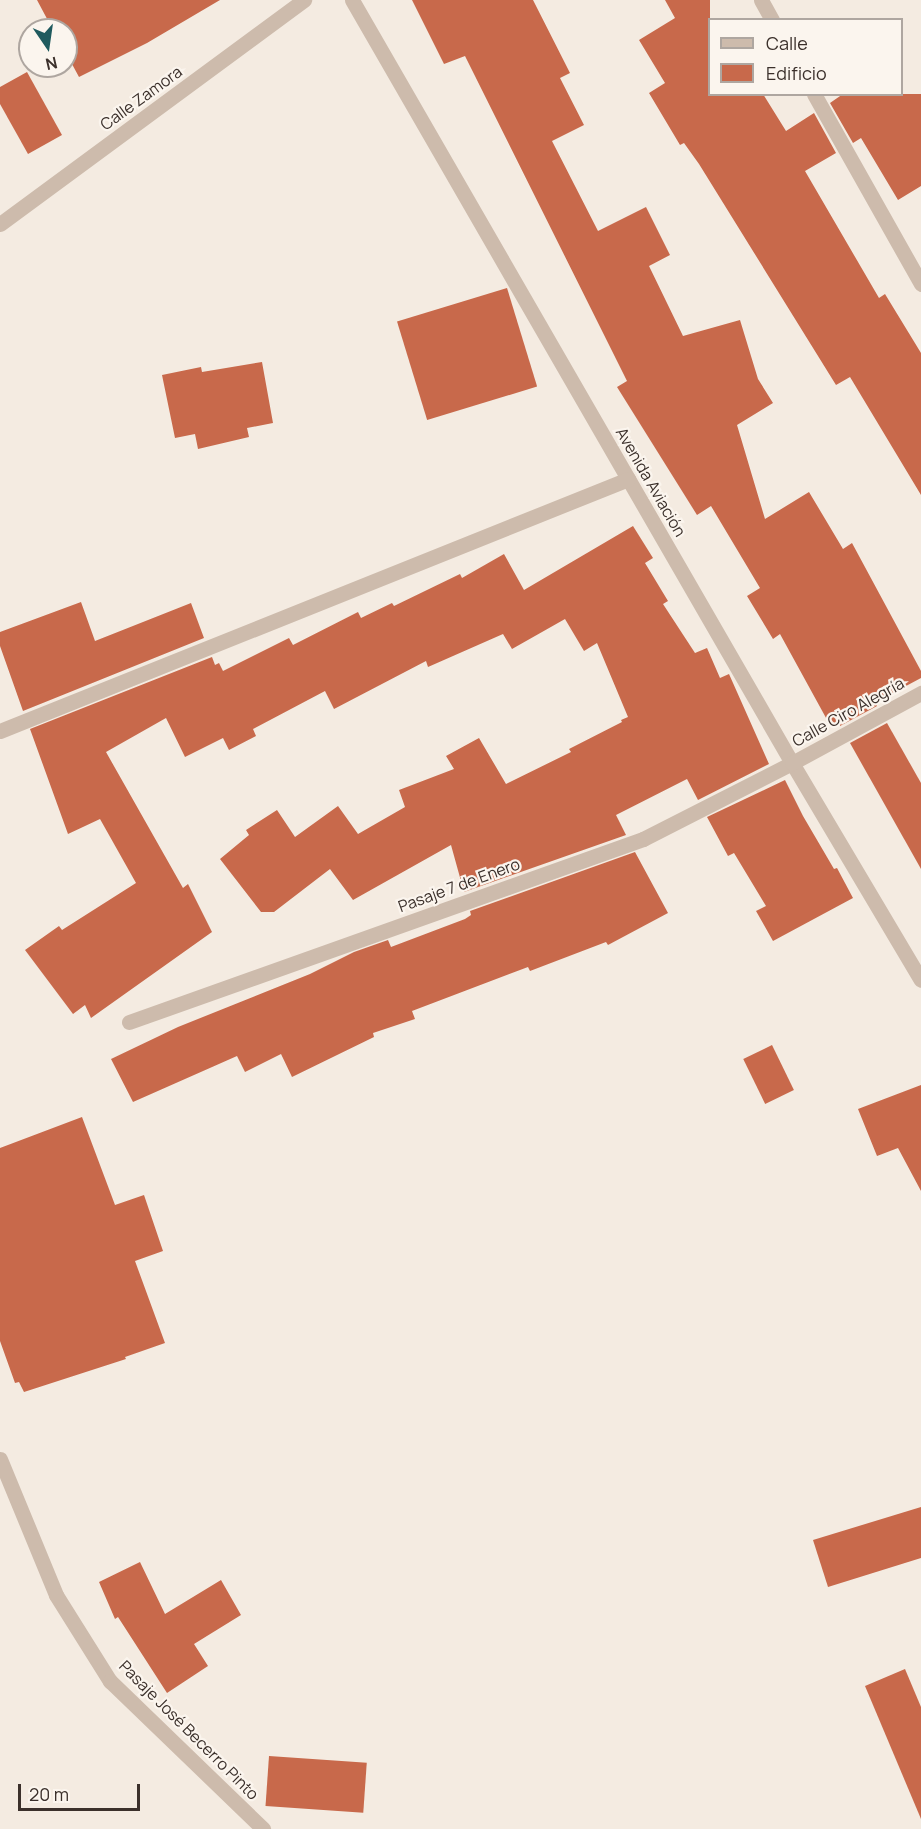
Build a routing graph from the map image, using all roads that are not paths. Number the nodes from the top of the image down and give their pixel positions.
1 (304, 0) edge
2 (352, 0) edge
3 (761, 0) edge
4 (771, 18) edge
5 (815, 96) edge
6 (0, 224) edge
7 (921, 284) edge
8 (628, 479) junction
9 (921, 693) edge
10 (0, 731) edge
11 (792, 763) junction
12 (921, 980) edge
13 (129, 1022) dead end
14 (0, 1459) edge
15 (263, 1829) edge

1 - 6 street, Calle Zamora
2 - 8 street, Avenida Aviación
3 - 4 street
5 - 7 street
8 - 10 street
8 - 11 street, Avenida Aviación
9 - 11 street, Calle Ciro Alegría
11 - 12 street, Avenida Aviación
11 - 13 street, Pasaje 7 de Enero
14 - 15 street, Pasaje José Becerro Pinto

